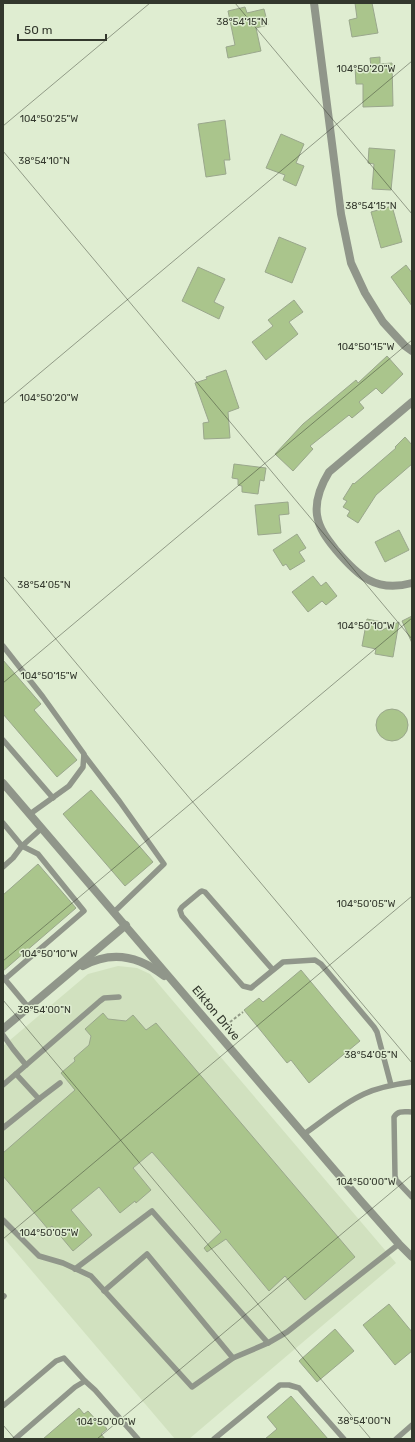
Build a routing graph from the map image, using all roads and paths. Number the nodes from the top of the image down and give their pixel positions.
1 (314, 3) edge
2 (412, 351) edge
3 (412, 402) edge
4 (412, 583) edge
5 (3, 646) edge
6 (3, 740) edge
7 (84, 754) junction
8 (3, 783) edge
9 (53, 798) junction
10 (30, 814) junction
11 (3, 823) edge
12 (42, 828) junction
13 (22, 846) junction
14 (3, 867) edge
15 (114, 912) junction
16 (126, 925) junction
17 (273, 970) junction
18 (4, 978) edge
19 (63, 978) junction
20 (180, 988) junction
21 (119, 997) dead end
22 (28, 1007) junction
23 (243, 1012) dead end
24 (230, 1022) dead end
25 (3, 1029) edge
26 (26, 1065) junction
27 (16, 1074) junction
28 (60, 1082) dead end
29 (412, 1082) edge
30 (3, 1085) edge
31 (391, 1085) junction
32 (39, 1099) junction
33 (412, 1112) edge
34 (3, 1128) edge
35 (304, 1134) junction
36 (412, 1197) edge
37 (3, 1220) edge
38 (399, 1244) junction
39 (412, 1257) edge
40 (76, 1269) junction
41 (104, 1291) junction
42 (268, 1343) junction
43 (233, 1358) junction
44 (85, 1381) junction
45 (3, 1406) edge
46 (412, 1425) edge
47 (15, 1439) edge
48 (138, 1439) edge
49 (214, 1439) edge
50 (344, 1439) edge
51 (396, 1439) edge

1 - 2 street
3 - 4 street
5 - 7 lane
6 - 9 lane
7 - 9 lane
7 - 15 lane
8 - 10 street, Elkton Drive
9 - 10 lane
10 - 12 street, Elkton Drive
11 - 13 lane
12 - 13 lane
12 - 15 street, Elkton Drive
13 - 14 lane
13 - 18 lane
15 - 16 street, Elkton Drive
16 - 19 street
16 - 20 street, Elkton Drive
17 - 17 lane
17 - 31 lane
18 - 22 lane
19 - 20 street
19 - 22 street
20 - 35 street, Elkton Drive
21 - 26 lane
22 - 25 street
23 - 24 path
25 - 26 lane
26 - 27 lane
27 - 30 lane
27 - 32 lane
28 - 32 lane
29 - 31 lane
31 - 35 lane
32 - 34 lane
33 - 36 lane
35 - 38 street, Elkton Drive
37 - 40 lane
38 - 39 street, Elkton Drive
38 - 42 lane
40 - 41 lane
40 - 42 lane
41 - 43 lane
41 - 43 lane
42 - 43 lane
44 - 45 lane
44 - 47 lane
44 - 48 lane
46 - 51 lane
49 - 50 lane

